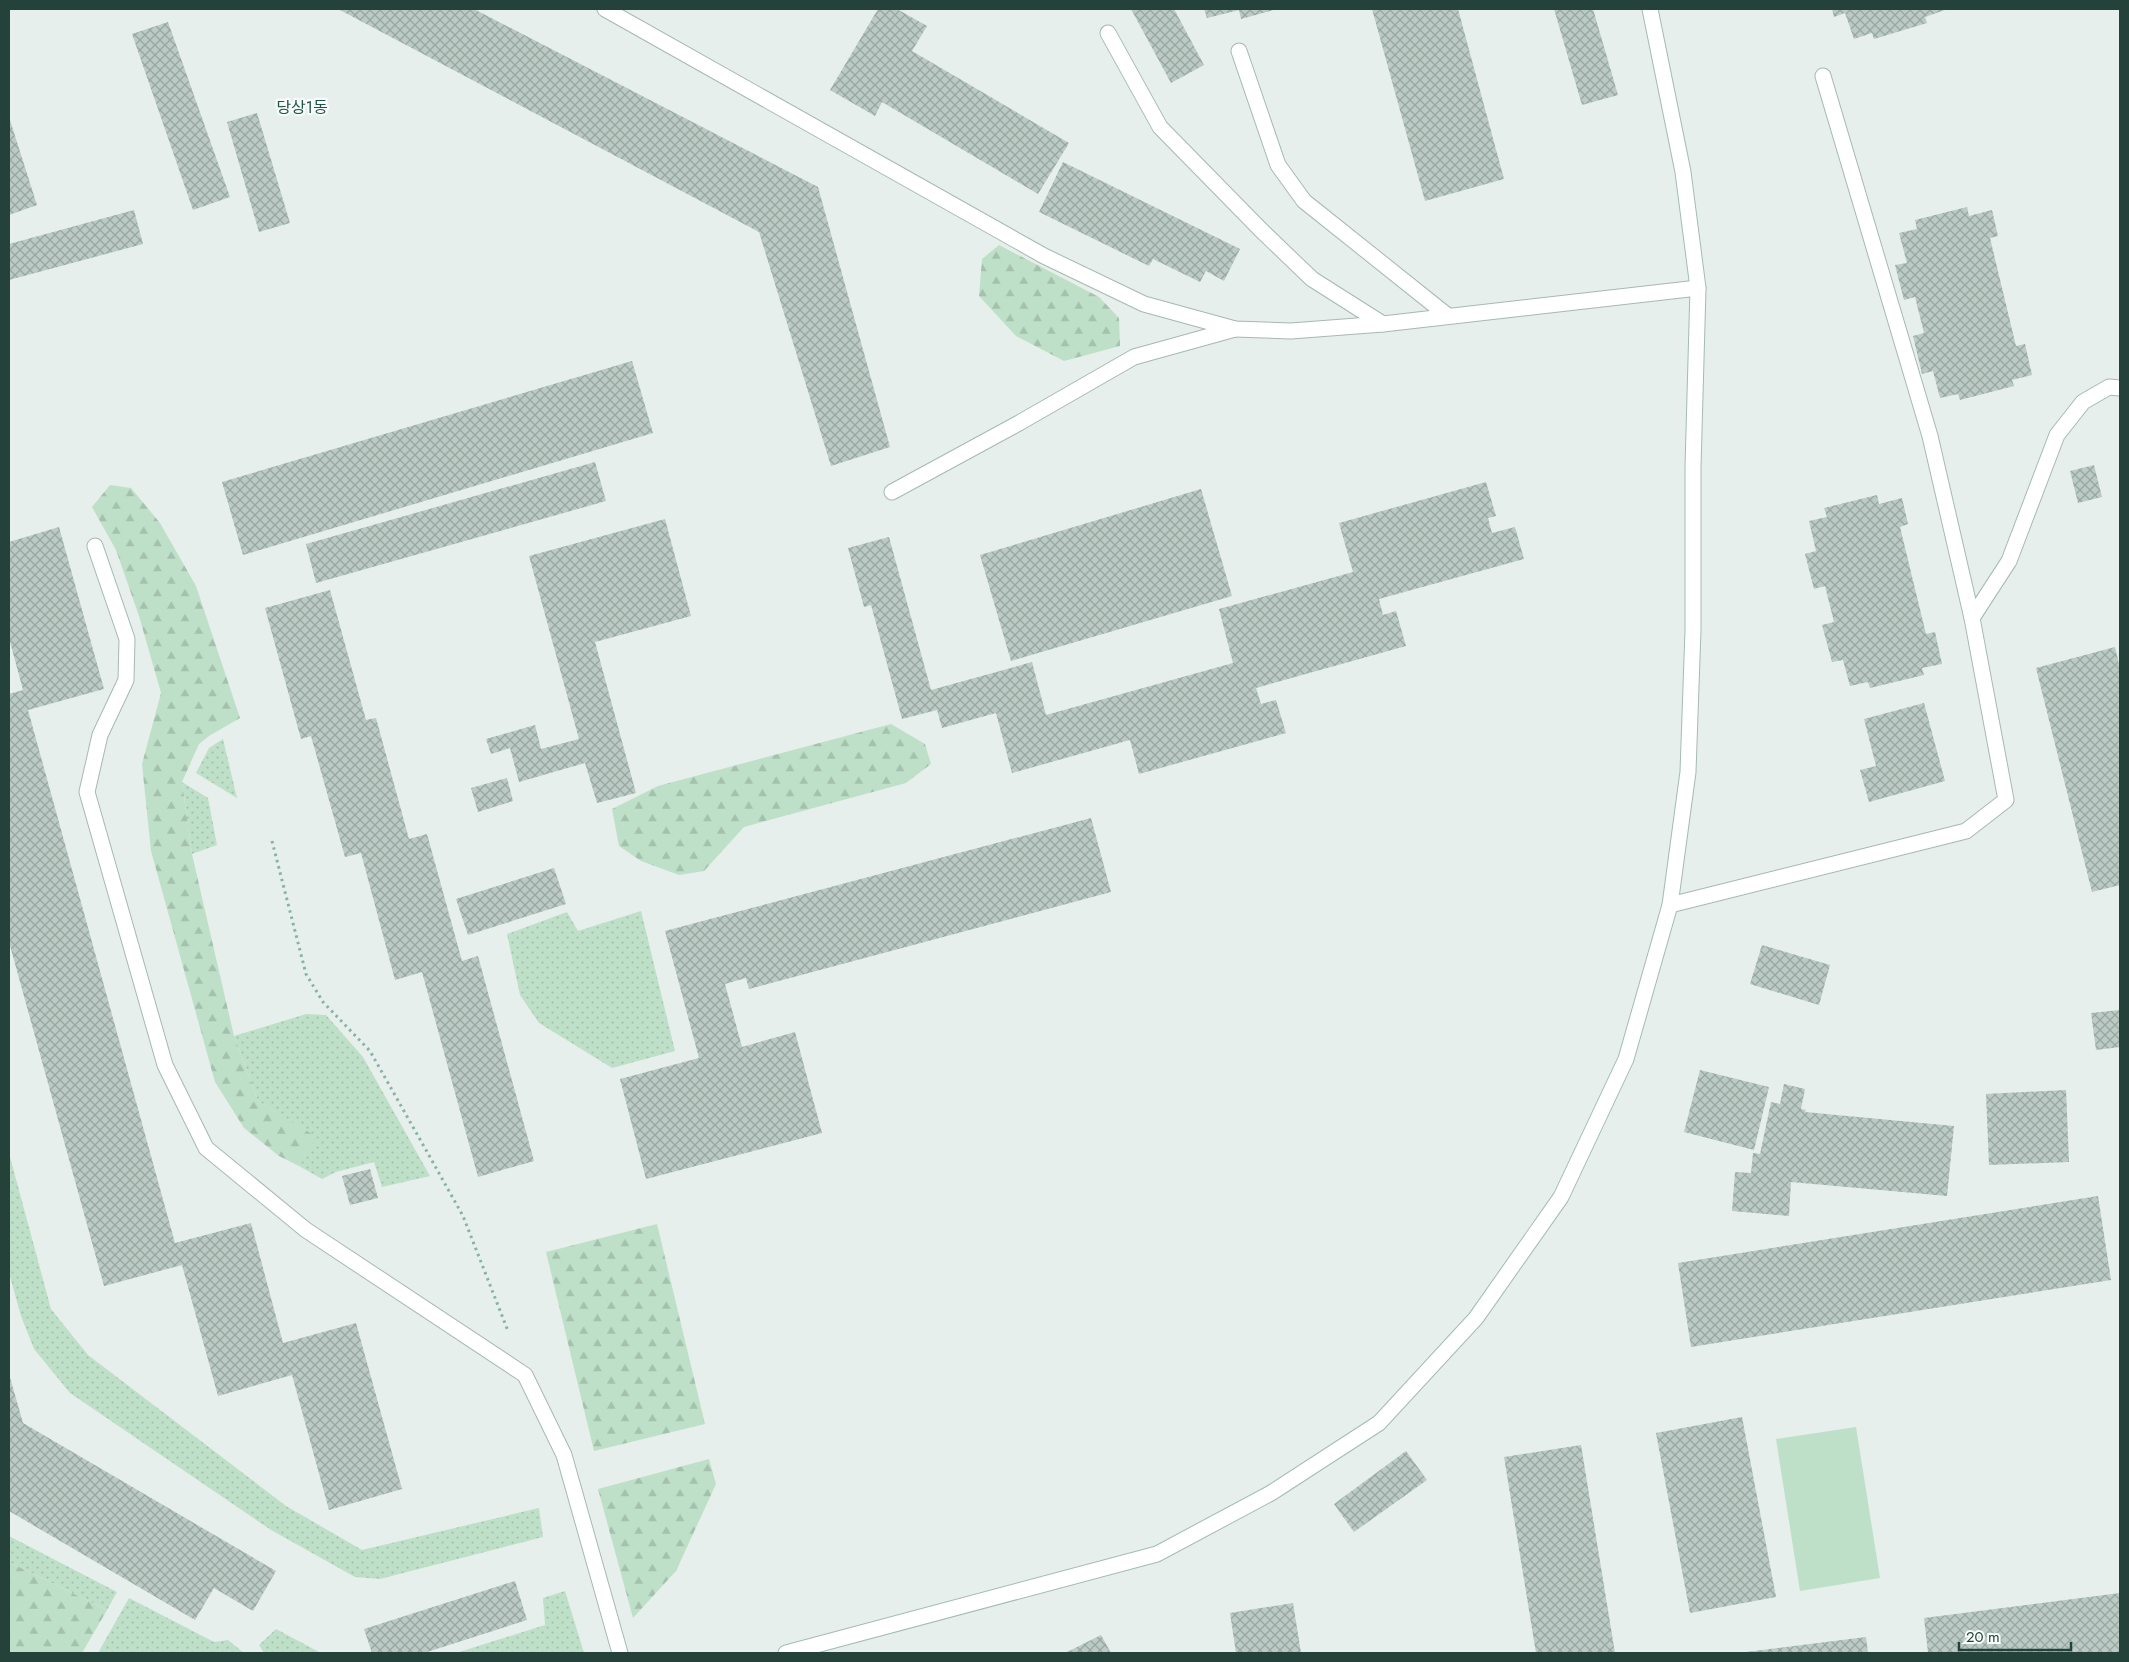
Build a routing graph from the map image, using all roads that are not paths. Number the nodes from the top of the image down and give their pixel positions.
1 (605, 9) edge
2 (1650, 9) edge
3 (1108, 33) dead end
4 (1239, 50) dead end
5 (1823, 76) dead end
6 (1698, 288) junction
7 (1448, 316) junction
8 (1384, 324) junction
9 (1235, 330) junction
10 (2120, 388) edge
11 (892, 492) dead end
12 (95, 546) dead end
13 (1972, 618) junction
14 (1670, 905) junction
15 (620, 1653) edge
16 (786, 1653) edge

1 - 9 street
2 - 6 street
3 - 8 street
4 - 7 street
5 - 13 street
6 - 7 street
6 - 14 street
7 - 8 street
8 - 9 street
9 - 11 street
10 - 13 street
12 - 15 street
13 - 14 street
14 - 16 street

